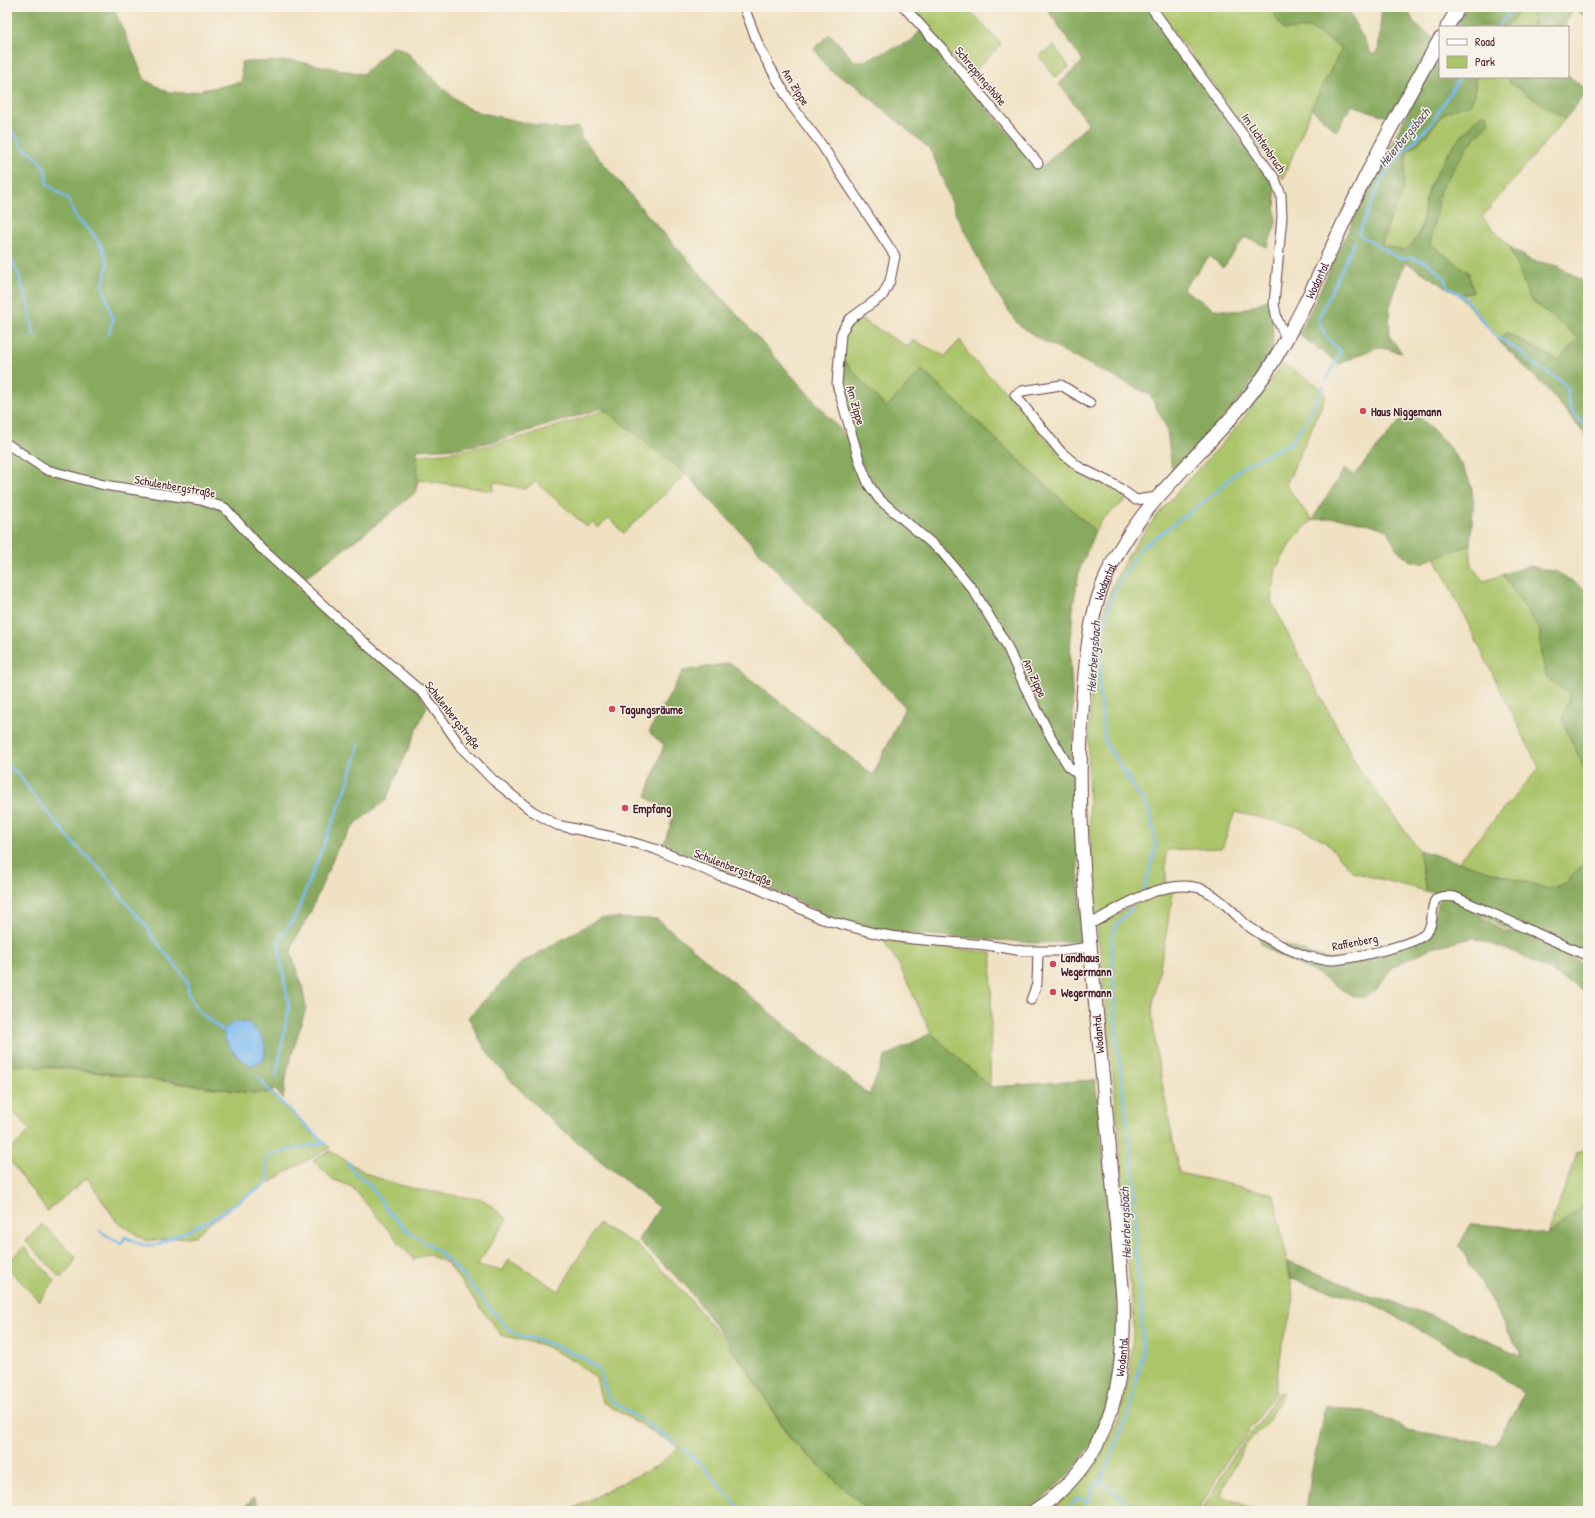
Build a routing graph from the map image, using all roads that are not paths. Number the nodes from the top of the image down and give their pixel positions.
1 (744, 7) edge
2 (904, 7) edge
3 (1151, 7) edge
4 (1459, 7) edge
5 (1448, 26) edge
6 (1439, 41) edge
7 (1038, 163) dead end
8 (1287, 340) junction
9 (1090, 403) dead end
10 (7, 444) edge
11 (1157, 497) junction
12 (1079, 775) junction
13 (1088, 923) junction
14 (1090, 947) junction
15 (1038, 952) junction
16 (1588, 956) edge
17 (1031, 1000) dead end
18 (1034, 1511) edge

1 - 12 street, Am Zippe
2 - 7 street, Schreppingshöhe
3 - 8 street, Im Lichtenbruch
4 - 5 main road
6 - 8 main road, Wodantal
8 - 11 main road, Wodantal
9 - 11 street
10 - 15 street, Schulenbergstraße
11 - 12 main road, Wodantal
12 - 13 main road, Wodantal
13 - 14 main road, Wodantal
13 - 16 street, Raffenberg
14 - 15 street, Schulenbergstraße
14 - 18 main road, Wodantal
15 - 17 street

